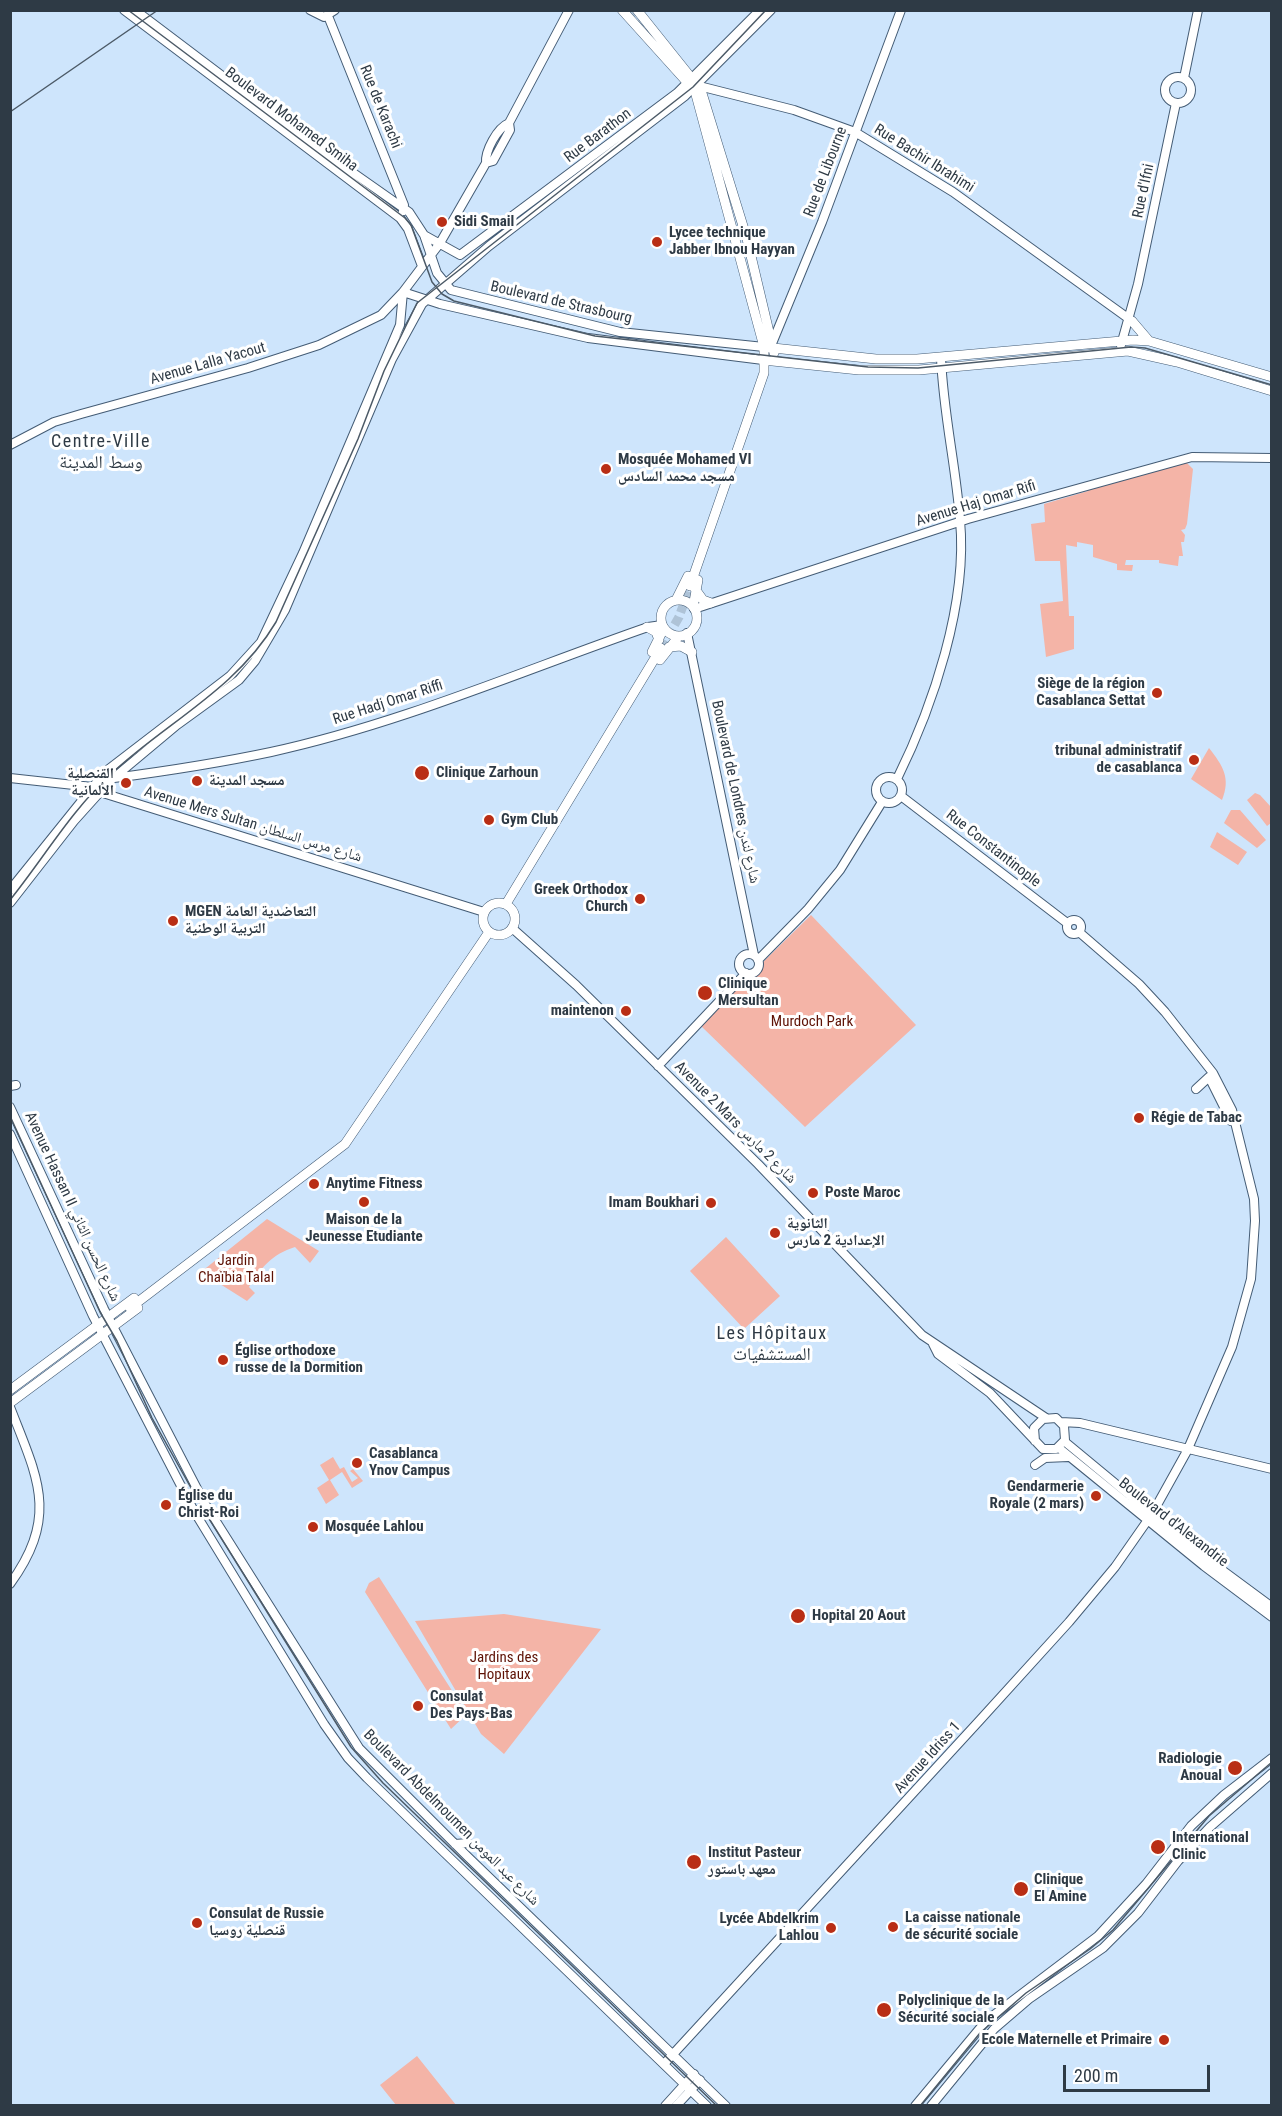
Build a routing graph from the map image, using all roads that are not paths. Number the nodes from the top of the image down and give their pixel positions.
1 (124, 10) edge
2 (135, 10) edge
3 (310, 10) edge
4 (569, 10) edge
5 (622, 10) edge
6 (636, 10) edge
7 (760, 10) edge
8 (771, 10) edge
9 (901, 10) edge
10 (1197, 10) edge
11 (332, 13) edge
12 (1184, 78) junction
13 (695, 84) junction
14 (1176, 103) junction
15 (705, 112) dead end
16 (855, 132) junction
17 (399, 194) junction
18 (392, 201) junction
19 (404, 208) junction
20 (400, 218) junction
21 (424, 235) junction
22 (440, 243) junction
23 (431, 255) junction
24 (422, 266) junction
25 (445, 284) junction
26 (403, 292) junction
27 (425, 300) junction
28 (440, 304) junction
29 (1131, 315) junction
30 (412, 319) junction
31 (763, 322) junction
32 (1125, 340) junction
33 (1149, 341) junction
34 (774, 344) junction
35 (764, 347) junction
36 (1121, 352) junction
37 (941, 357) junction
38 (763, 360) junction
39 (773, 360) junction
40 (941, 368) junction
41 (764, 373) junction
42 (1272, 377) edge
43 (1272, 391) edge
44 (739, 443) junction
45 (10, 445) edge
46 (1272, 458) edge
47 (961, 522) junction
48 (693, 588) junction
49 (676, 600) junction
50 (711, 603) junction
51 (694, 608) junction
52 (647, 627) junction
53 (663, 627) junction
54 (683, 635) junction
55 (663, 645) junction
56 (692, 652) junction
57 (10, 778) edge
58 (113, 778) junction
59 (897, 779) junction
60 (96, 789) junction
61 (901, 796) junction
62 (882, 802) junction
63 (10, 890) edge
64 (10, 903) edge
65 (506, 904) junction
66 (484, 912) junction
67 (512, 928) junction
68 (489, 932) junction
69 (753, 943) junction
70 (771, 949) junction
71 (756, 957) junction
72 (746, 973) junction
73 (1202, 1061) junction
74 (658, 1066) junction
75 (1209, 1077) junction
76 (1196, 1089) dead end
77 (1226, 1104) junction
78 (10, 1107) edge
79 (10, 1134) edge
80 (250, 1217) junction
81 (130, 1308) tunnel mouth
82 (111, 1321) junction
83 (98, 1325) junction
84 (103, 1334) junction
85 (88, 1338) tunnel mouth
86 (933, 1344) junction
87 (13, 1391) edge
88 (10, 1405) edge
89 (1046, 1418) junction
90 (1063, 1426) junction
91 (1035, 1441) junction
92 (1062, 1445) junction
93 (1187, 1451) junction
94 (1070, 1457) junction
95 (1035, 1465) dead end
96 (1272, 1469) edge
97 (1150, 1517) junction
98 (10, 1584) edge
99 (1272, 1607) edge
100 (1272, 1617) edge
101 (1272, 1758) edge
102 (1272, 1773) edge
103 (468, 1843) dead end
104 (454, 1844) junction
105 (673, 2054) junction
106 (664, 2064) junction
107 (697, 2077) junction
108 (688, 2087) junction
109 (665, 2106) edge
110 (676, 2106) edge
111 (707, 2106) edge
112 (726, 2106) edge
113 (915, 2106) edge
114 (931, 2106) edge

1 - 20 street, Boulevard Mohamed Smiha
2 - 18 street, Boulevard Mohamed Smiha
3 - 11 street
4 - 22 street, Avenue Lalla Yacout
5 - 13 main road
6 - 13 main road
7 - 13 street, Rue Barathon
8 - 13 street
9 - 16 street, Rue de Libourne
10 - 12 street
11 - 17 street, Rue de Karachi
12 - 14 street
12 - 14 street
13 - 16 street, Rue Bachir Ibrahimi
13 - 22 street, Rue Barathon
13 - 25 street
13 - 31 main road
14 - 29 street, Rue d'Ifni
15 - 31 main road
16 - 29 street, Rue Bachir Ibrahimi
16 - 34 street, Rue de Libourne
17 - 18 street
17 - 19 street, Rue de Karachi
18 - 19 street, Boulevard Mohamed Smiha
19 - 20 street
19 - 21 street, Boulevard Mohamed Smiha
20 - 24 street, Boulevard Mohamed Smiha
21 - 22 street, Boulevard Mohamed Smiha
21 - 23 street
22 - 23 street, Avenue Lalla Yacout
23 - 24 street, Avenue Lalla Yacout
23 - 25 street
24 - 26 street, Avenue Lalla Yacout
25 - 27 street
25 - 35 street, Boulevard de Strasbourg
26 - 27 street, Boulevard de Strasbourg
26 - 45 street, Avenue Lalla Yacout
26 - 60 street
27 - 28 street, Boulevard de Strasbourg
27 - 30 street
28 - 30 street
28 - 38 street, Boulevard de Strasbourg
29 - 32 street, Rue d'Ifni
29 - 33 main road
30 - 58 street
31 - 34 main road
31 - 35 main road
32 - 33 main road
32 - 36 street, Rue d'Ifni
32 - 37 main road
33 - 42 main road
34 - 35 main road
34 - 37 main road
34 - 39 main road
35 - 38 main road
36 - 40 main road
36 - 43 main road
37 - 40 street
38 - 39 main road
38 - 41 main road
39 - 40 main road
39 - 41 main road
40 - 47 street
41 - 44 main road
44 - 48 main road
44 - 49 main road
46 - 47 street, Avenue Haj Omar Rifi
47 - 50 street, Avenue Haj Omar Rifi
47 - 59 street
48 - 50 main road
48 - 51 main road
49 - 51 main road
49 - 53 main road
50 - 51 street, Avenue Haj Omar Rifi
51 - 54 main road
52 - 53 street, Rue Hadj Omar Riffi
52 - 55 main road
52 - 58 street, Rue Hadj Omar Riffi
53 - 54 main road
53 - 55 main road
54 - 55 main road
54 - 56 street, Boulevard de Londres شارع لندن
55 - 56 main road
55 - 65 main road
56 - 69 street, Boulevard de Londres شارع لندن
57 - 60 street, Avenue Mers Sultan شارع مرس السلطان
58 - 60 street
59 - 61 street
59 - 62 street
60 - 63 street
60 - 64 street
60 - 66 street, Avenue Mers Sultan شارع مرس السلطان
61 - 62 street
61 - 73 street, Rue Constantinople
62 - 70 street
65 - 66 main road
65 - 67 main road
66 - 68 main road
67 - 68 main road
67 - 74 street, Avenue 2 Mars شارع 2 مارس
68 - 80 main road
69 - 70 street
69 - 71 street, Boulevard de Londres شارع لندن
70 - 71 street
71 - 72 street
71 - 72 street
72 - 74 street
73 - 75 street
73 - 77 street
74 - 86 street, Avenue 2 Mars شارع 2 مارس
75 - 76 street
75 - 77 street
77 - 93 street, Avenue Idriss 1
78 - 82 street, Avenue Hassan II شارع الحسن الثاني
79 - 83 street, Avenue Hassan II شارع الحسن الثاني
80 - 81 main road
80 - 82 main road
82 - 83 main road
82 - 84 main road
82 - 104 street, Boulevard Abdelmoumen شارع عبد المومن
83 - 84 street, Boulevard Abdelmoumen شارع عبد المومن
83 - 87 main road
84 - 88 main road
84 - 106 street, Boulevard Abdelmoumen شارع عبد المومن
85 - 87 main road
86 - 89 street, Avenue 2 Mars شارع 2 مارس
86 - 91 street, Avenue 2 Mars شارع 2 مارس
88 - 98 street
89 - 90 street
89 - 91 street
90 - 92 street
90 - 93 street
91 - 92 street
92 - 94 street, Boulevard d'Alexandrie
92 - 97 street, Boulevard d'Alexandrie
93 - 96 street
93 - 97 street, Avenue Idriss 1
94 - 95 street
94 - 97 street, Boulevard d'Alexandrie
97 - 99 street, Boulevard d'Alexandrie
97 - 100 street, Boulevard d'Alexandrie
97 - 105 street, Avenue Idriss 1
101 - 113 street
102 - 114 street
103 - 104 street
104 - 105 street, Boulevard Abdelmoumen شارع عبد المومن
105 - 106 street, Avenue Idriss 1
105 - 107 street, Boulevard Abdelmoumen شارع عبد المومن
106 - 108 street, Boulevard Abdelmoumen شارع عبد المومن
107 - 108 street
107 - 112 street, Boulevard Abdelmoumen شارع عبد المومن
108 - 109 street
108 - 110 street
108 - 111 street, Boulevard Abdelmoumen شارع عبد المومن

